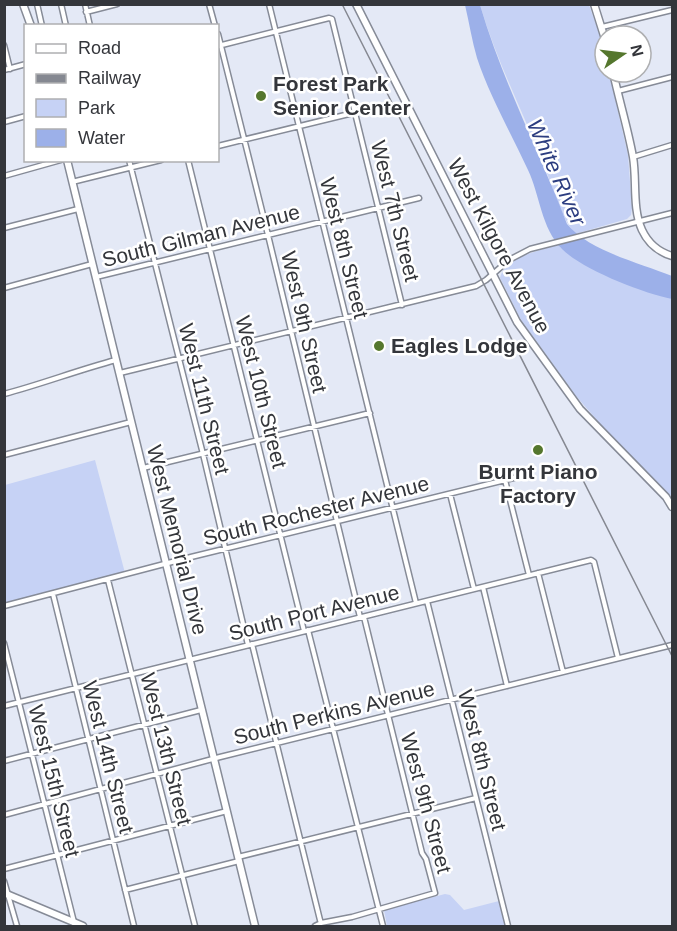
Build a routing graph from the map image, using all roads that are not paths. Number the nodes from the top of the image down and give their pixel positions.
1 (23, 4) edge
2 (37, 4) edge
3 (61, 4) edge
4 (85, 4) edge
5 (117, 4) edge
6 (209, 4) edge
7 (269, 4) edge
8 (356, 4) edge
9 (594, 4) edge
10 (672, 10) edge
11 (87, 12) junction
12 (30, 24) edge
13 (42, 24) edge
14 (66, 24) edge
15 (90, 24) edge
16 (214, 24) edge
17 (601, 24) edge
18 (614, 24) edge
19 (276, 32) junction
20 (4, 45) edge
21 (219, 45) edge
22 (24, 65) edge
23 (10, 69) junction
24 (4, 70) edge
25 (672, 77) edge
26 (616, 84) edge
27 (617, 91) junction
28 (386, 105) dead end
29 (355, 113) junction
30 (24, 117) edge
31 (4, 122) edge
32 (299, 127) junction
33 (244, 140) junction
34 (672, 145) edge
35 (219, 146) edge
36 (633, 158) junction
37 (54, 162) edge
38 (67, 162) edge
39 (130, 162) edge
40 (154, 162) edge
41 (188, 162) edge
42 (131, 168) junction
43 (4, 176) edge
44 (72, 182) junction
45 (419, 198) dead end
46 (378, 208) junction
47 (78, 209) junction
48 (672, 213) edge
49 (322, 222) junction
50 (639, 222) junction
51 (4, 228) edge
52 (268, 235) junction
53 (210, 249) junction
54 (672, 256) edge
55 (154, 263) junction
56 (92, 264) junction
57 (492, 274) junction
58 (96, 278) junction
59 (4, 288) edge
60 (402, 305) junction
61 (346, 318) junction
62 (291, 331) junction
63 (234, 345) junction
64 (178, 359) junction
65 (116, 360) junction
66 (119, 373) junction
67 (4, 394) edge
68 (369, 413) junction
69 (131, 422) junction
70 (313, 427) junction
71 (257, 441) junction
72 (203, 454) junction
73 (4, 455) edge
74 (142, 468) junction
75 (530, 474) dead end
76 (506, 480) junction
77 (450, 494) junction
78 (672, 507) edge
79 (393, 508) junction
80 (336, 522) junction
81 (280, 536) junction
82 (225, 549) junction
83 (167, 564) junction
84 (538, 573) junction
85 (529, 575) junction
86 (108, 579) junction
87 (483, 587) junction
88 (474, 589) junction
89 (53, 594) junction
90 (427, 601) junction
91 (416, 603) junction
92 (4, 606) edge
93 (362, 617) junction
94 (306, 630) junction
95 (4, 643) edge
96 (250, 644) junction
97 (672, 645) edge
98 (618, 658) junction
99 (189, 659) junction
100 (563, 672) junction
101 (132, 674) junction
102 (507, 686) junction
103 (75, 688) junction
104 (451, 700) junction
105 (19, 702) junction
106 (4, 706) edge
107 (201, 710) junction
108 (388, 715) junction
109 (144, 724) junction
110 (332, 729) junction
111 (88, 740) junction
112 (277, 743) junction
113 (32, 754) junction
114 (214, 759) junction
115 (4, 761) edge
116 (157, 775) junction
117 (100, 790) junction
118 (476, 798) junction
119 (44, 804) junction
120 (226, 811) junction
121 (412, 814) junction
122 (4, 815) edge
123 (169, 826) junction
124 (357, 828) junction
125 (113, 840) junction
126 (301, 841) junction
127 (57, 855) junction
128 (238, 859) junction
129 (4, 869) edge
130 (182, 876) junction
131 (4, 881) edge
132 (125, 890) junction
133 (7, 894) edge
134 (379, 909) junction
135 (321, 923) junction
136 (74, 925) edge
137 (17, 927) edge
138 (83, 927) edge
139 (134, 927) edge
140 (195, 927) edge
141 (255, 927) edge
142 (315, 927) edge
143 (383, 927) edge
144 (508, 927) edge

1 - 12 main road
2 - 13 street
3 - 14 street
4 - 11 street
5 - 11 street
6 - 16 street
7 - 19 street, West 8th Street
8 - 57 main road, West Kilgore Avenue
9 - 17 main road
10 - 18 street
11 - 15 street
19 - 21 street
19 - 29 street, West 7th Street
19 - 32 street, West 8th Street
20 - 23 street
21 - 33 street, West 9th Street
22 - 23 street
23 - 24 street
25 - 27 street
26 - 27 main road
27 - 36 main road
28 - 29 street
29 - 32 street
29 - 46 street, West 7th Street
30 - 31 street
32 - 33 street
32 - 49 street, West 8th Street
33 - 35 street
33 - 52 street, West 9th Street
34 - 36 street
36 - 50 main road
37 - 43 street
38 - 44 main road, West Memorial Drive
39 - 42 street, West 11th Street
40 - 42 street
41 - 53 street, West 10th Street
42 - 44 street
42 - 55 street, West 11th Street
44 - 47 main road, West Memorial Drive
45 - 46 street, South Gilman Avenue
46 - 49 street, South Gilman Avenue
46 - 60 street, West 7th Street
47 - 51 street
47 - 56 main road, West Memorial Drive
48 - 50 street
49 - 52 street, South Gilman Avenue
49 - 61 street, West 8th Street
50 - 54 main road
50 - 57 street
52 - 53 street, South Gilman Avenue
52 - 62 street, West 9th Street
53 - 55 street, South Gilman Avenue
53 - 63 street, West 10th Street
55 - 58 street, South Gilman Avenue
55 - 64 street, West 11th Street
56 - 58 main road, West Memorial Drive
56 - 59 street, South Gilman Avenue
57 - 60 street
57 - 78 main road, West Kilgore Avenue
58 - 65 main road, West Memorial Drive
60 - 61 street
61 - 62 street
61 - 68 street, West 8th Street
62 - 63 street
62 - 70 street, West 9th Street
63 - 64 street
63 - 71 street, West 10th Street
64 - 66 street
64 - 72 street, West 11th Street
65 - 66 main road, West Memorial Drive
65 - 67 street
66 - 69 main road, West Memorial Drive
68 - 70 street
68 - 79 street, West 8th Street
69 - 73 street
69 - 74 main road, West Memorial Drive
70 - 71 street
70 - 80 street, West 9th Street
71 - 72 street
71 - 81 street, West 10th Street
72 - 74 street
72 - 82 street, West 11th Street
74 - 83 main road, West Memorial Drive
75 - 76 street, South Rochester Avenue
76 - 77 street, South Rochester Avenue
76 - 85 street
77 - 79 street, South Rochester Avenue
77 - 88 street
79 - 80 street, South Rochester Avenue
79 - 91 street, West 8th Street
80 - 81 street, South Rochester Avenue
80 - 93 street, West 9th Street
81 - 82 street, South Rochester Avenue
81 - 94 street, West 10th Street
82 - 83 street, South Rochester Avenue
82 - 96 street, West 11th Street
83 - 86 street, South Rochester Avenue
83 - 99 main road, West Memorial Drive
84 - 85 street, South Port Avenue
84 - 98 street, South Port Avenue
84 - 100 street
85 - 87 street, South Port Avenue
86 - 89 street, South Rochester Avenue
86 - 101 street, West 13th Street
87 - 88 street, South Port Avenue
87 - 102 street
88 - 90 street, South Port Avenue
89 - 92 street, South Rochester Avenue
89 - 103 street, West 14th Street
90 - 91 street, South Port Avenue
90 - 104 street, West 8th Street
91 - 93 street, South Port Avenue
93 - 94 street, South Port Avenue
93 - 108 street, West 9th Street
94 - 96 street, South Port Avenue
94 - 110 street, West 10th Street
95 - 105 street, West 15th Street
96 - 99 street, South Port Avenue
96 - 112 street, West 11th Street
97 - 98 street, South Perkins Avenue
98 - 100 street, South Perkins Avenue
99 - 101 street, South Port Avenue
99 - 107 main road, West Memorial Drive
100 - 102 street, South Perkins Avenue
101 - 103 street, South Port Avenue
101 - 109 street, West 13th Street
102 - 104 street, South Perkins Avenue
103 - 105 street, South Port Avenue
103 - 111 street, West 14th Street
104 - 108 street, South Perkins Avenue
104 - 118 street, West 8th Street
105 - 106 street, South Port Avenue
105 - 113 street, West 15th Street
107 - 109 street
107 - 114 main road, West Memorial Drive
108 - 110 street, South Perkins Avenue
108 - 121 street, West 9th Street
109 - 111 street
109 - 116 street, West 13th Street
110 - 112 street, South Perkins Avenue
110 - 124 street, West 10th Street
111 - 113 street
111 - 117 street, West 14th Street
112 - 114 street, South Perkins Avenue
112 - 126 street, West 11th Street
113 - 115 street
113 - 119 street, West 15th Street
114 - 116 street, South Perkins Avenue
114 - 120 main road, West Memorial Drive
116 - 117 street, South Perkins Avenue
116 - 123 street, West 13th Street
117 - 119 street, South Perkins Avenue
117 - 125 street, West 14th Street
118 - 121 street
118 - 144 street, West 8th Street
119 - 122 street, South Perkins Avenue
119 - 127 street, West 15th Street
120 - 123 street
120 - 128 main road, West Memorial Drive
121 - 124 street
121 - 134 street, West 9th Street
123 - 125 street
123 - 130 street, West 13th Street
124 - 126 street
124 - 134 street, West 10th Street
125 - 127 street
125 - 132 street, West 14th Street
126 - 128 street
126 - 135 street, West 11th Street
127 - 129 street
127 - 136 street, West 15th Street
128 - 130 street
128 - 141 main road, West Memorial Drive
130 - 132 street
130 - 140 street, West 13th Street
131 - 133 street
132 - 139 street, West 14th Street
133 - 136 main road
133 - 137 street
134 - 135 street
134 - 143 street, West 10th Street
135 - 142 street
136 - 138 main road

